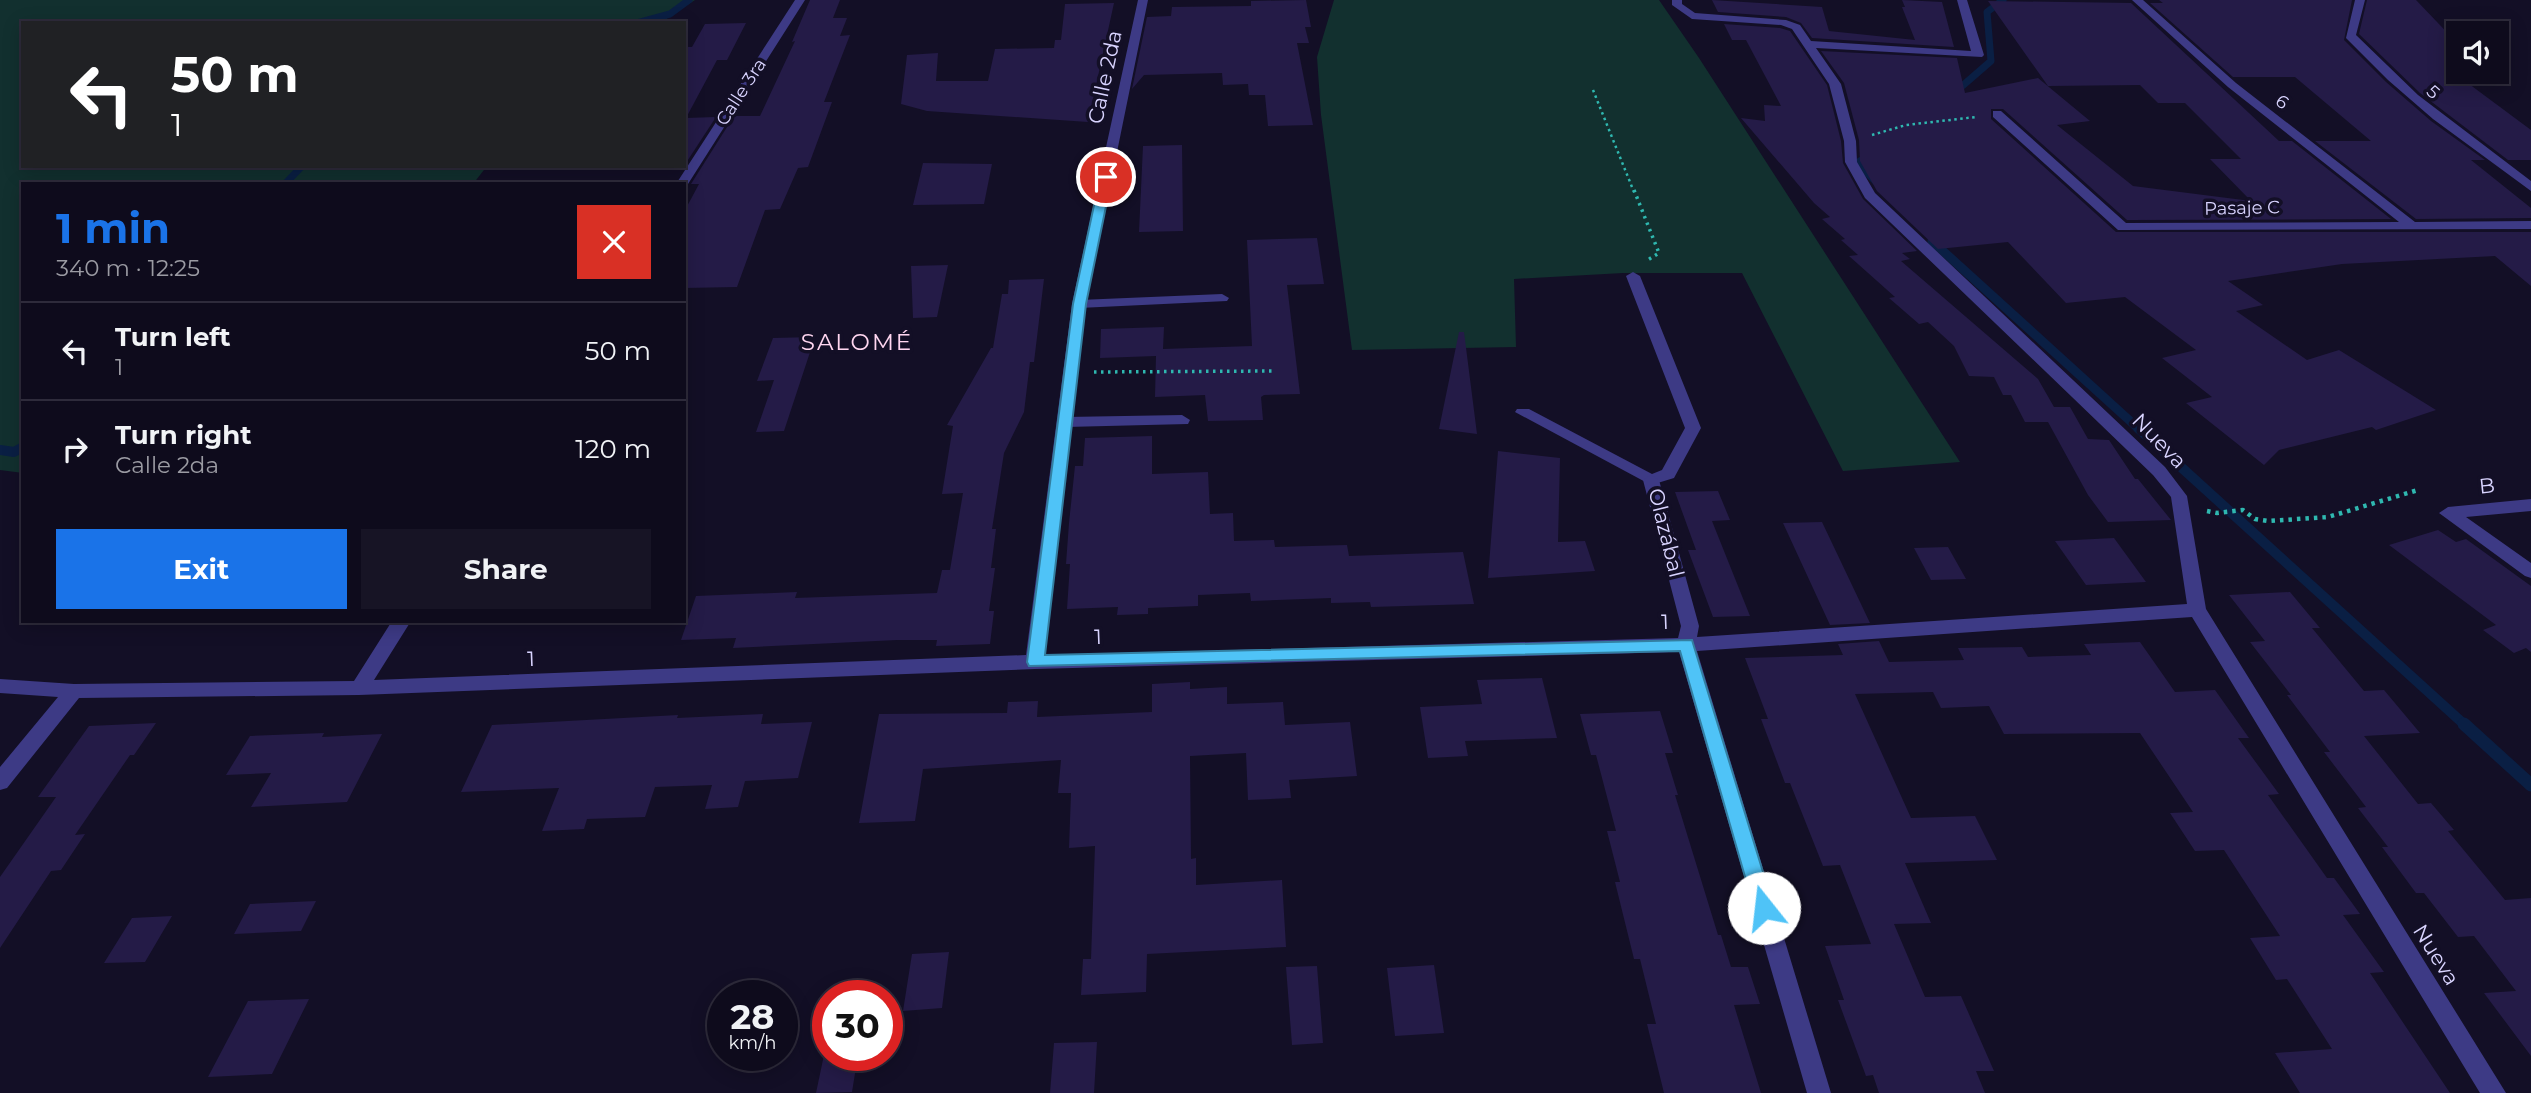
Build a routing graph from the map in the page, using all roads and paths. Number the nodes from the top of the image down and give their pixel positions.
1 (800, 0) edge
2 (1143, 0) edge
3 (1677, 0) edge
4 (1962, 0) edge
5 (2137, 0) edge
6 (2360, 0) edge
7 (1808, 44) junction
8 (1593, 90) dead end
9 (1997, 114) joint
10 (1850, 141) junction
11 (683, 182) edge
12 (2531, 187) edge
13 (2410, 224) junction
14 (2531, 225) edge
15 (1633, 276) joint
16 (1222, 298) dead end
17 (1079, 304) junction
18 (1272, 371) dead end
19 (1070, 372) junction
20 (1523, 412) dead end
21 (1182, 420) dead end
22 (1066, 422) junction
23 (1651, 480) junction
24 (2418, 490) dead end
25 (2531, 505) edge
26 (2217, 513) dead end
27 (2531, 572) edge
28 (2197, 610) junction
29 (401, 623) edge
30 (1686, 645) junction
31 (1035, 662) junction
32 (0, 686) edge
33 (359, 688) junction
34 (74, 691) junction
35 (0, 782) edge
36 (1819, 1093) edge
37 (2494, 1093) edge

1 - 11 street, Calle 3ra
2 - 17 street, Calle 2da
3 - 7 street, Nueva
4 - 7 street
5 - 13 street, 6
6 - 12 street, 5
7 - 10 street, Nueva
8 - 15 path
9 - 10 path
9 - 13 street, Pasaje C
10 - 28 street, Nueva
13 - 14 street, Pasaje C
15 - 23 street, Olazábal
16 - 17 street
17 - 19 street, Calle 2da
18 - 19 path
19 - 22 street, Calle 2da
20 - 23 street
21 - 22 street
22 - 31 street, Calle 2da
23 - 30 street, Olazábal
24 - 26 path
25 - 27 street, B
28 - 30 street, 1
28 - 37 street, Nueva
29 - 33 street
30 - 31 street, 1
30 - 36 street, Olazábal
31 - 33 street, 1
32 - 34 street, 1
33 - 34 street, 1
34 - 35 street

